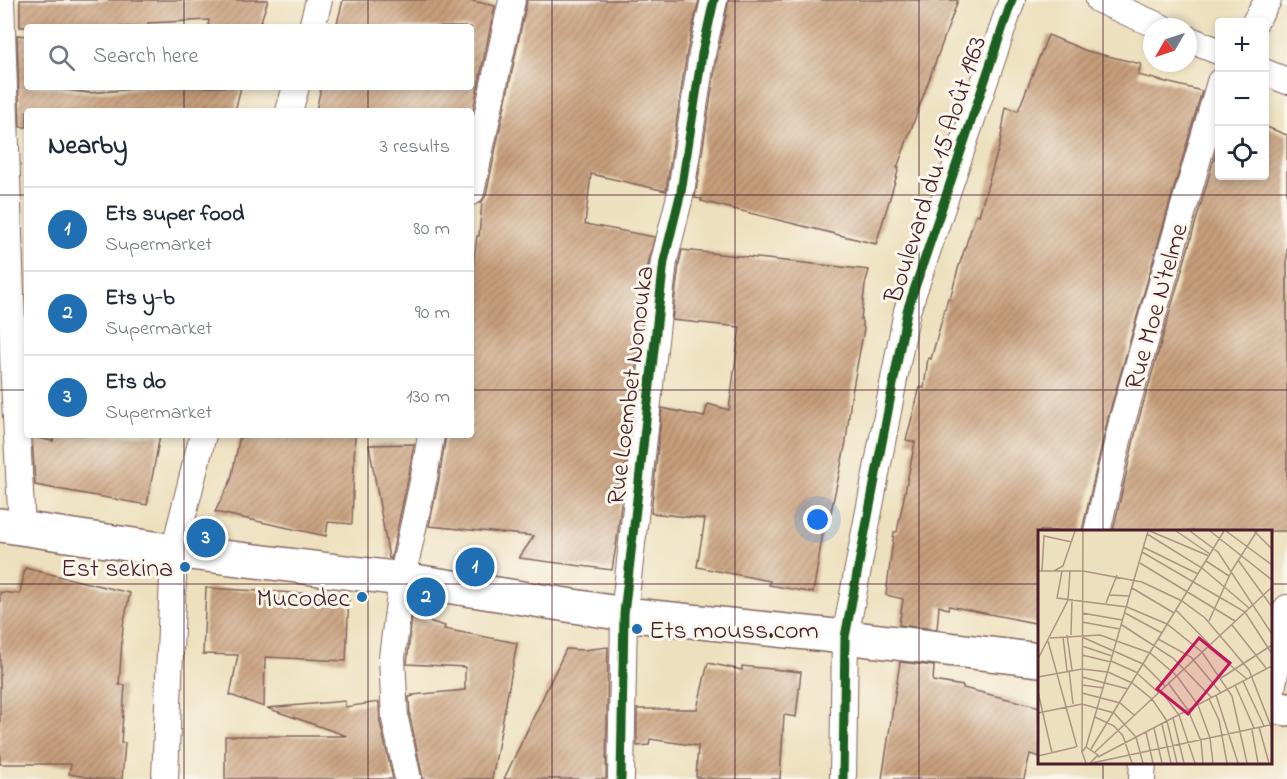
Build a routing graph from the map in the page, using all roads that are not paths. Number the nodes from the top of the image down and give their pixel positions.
1 (1, 0) edge
2 (319, 0) edge
3 (513, 0) edge
4 (714, 0) edge
5 (1012, 0) edge
6 (1099, 0) edge
7 (1269, 0) edge
8 (1258, 18) edge
9 (1143, 19) edge
10 (313, 24) edge
11 (1197, 43) edge
12 (1215, 50) edge
13 (1269, 74) edge
14 (1287, 81) edge
15 (295, 90) edge
16 (1215, 99) edge
17 (290, 108) edge
18 (474, 178) edge
19 (202, 438) edge
20 (430, 438) edge
21 (11, 527) edge
22 (1097, 530) edge
23 (174, 551) junction
24 (402, 579) junction
25 (1287, 608) edge
26 (624, 614) junction
27 (845, 637) junction
28 (1038, 660) edge
29 (1272, 689) edge
30 (1272, 706) edge
31 (1287, 709) edge
32 (1143, 764) edge
33 (165, 779) edge
34 (408, 779) edge
35 (621, 779) edge
36 (843, 779) edge
37 (1142, 779) edge

1 - 21 street
2 - 10 street
3 - 18 street
4 - 26 street, Rue Loembet Nonouka
5 - 27 street, Boulevard du 15 Août 1963
6 - 9 street
7 - 8 street
11 - 12 street
13 - 14 street
15 - 17 street
16 - 22 street, Rue Moe N'telme
19 - 23 street
20 - 24 street
21 - 23 main road
23 - 24 main road
23 - 33 street
24 - 26 main road
24 - 34 street
25 - 29 street
26 - 27 main road
26 - 35 street, Rue Loembet Nonouka
27 - 28 main road
27 - 36 street, Boulevard du 15 Août 1963
30 - 31 main road
32 - 37 street

